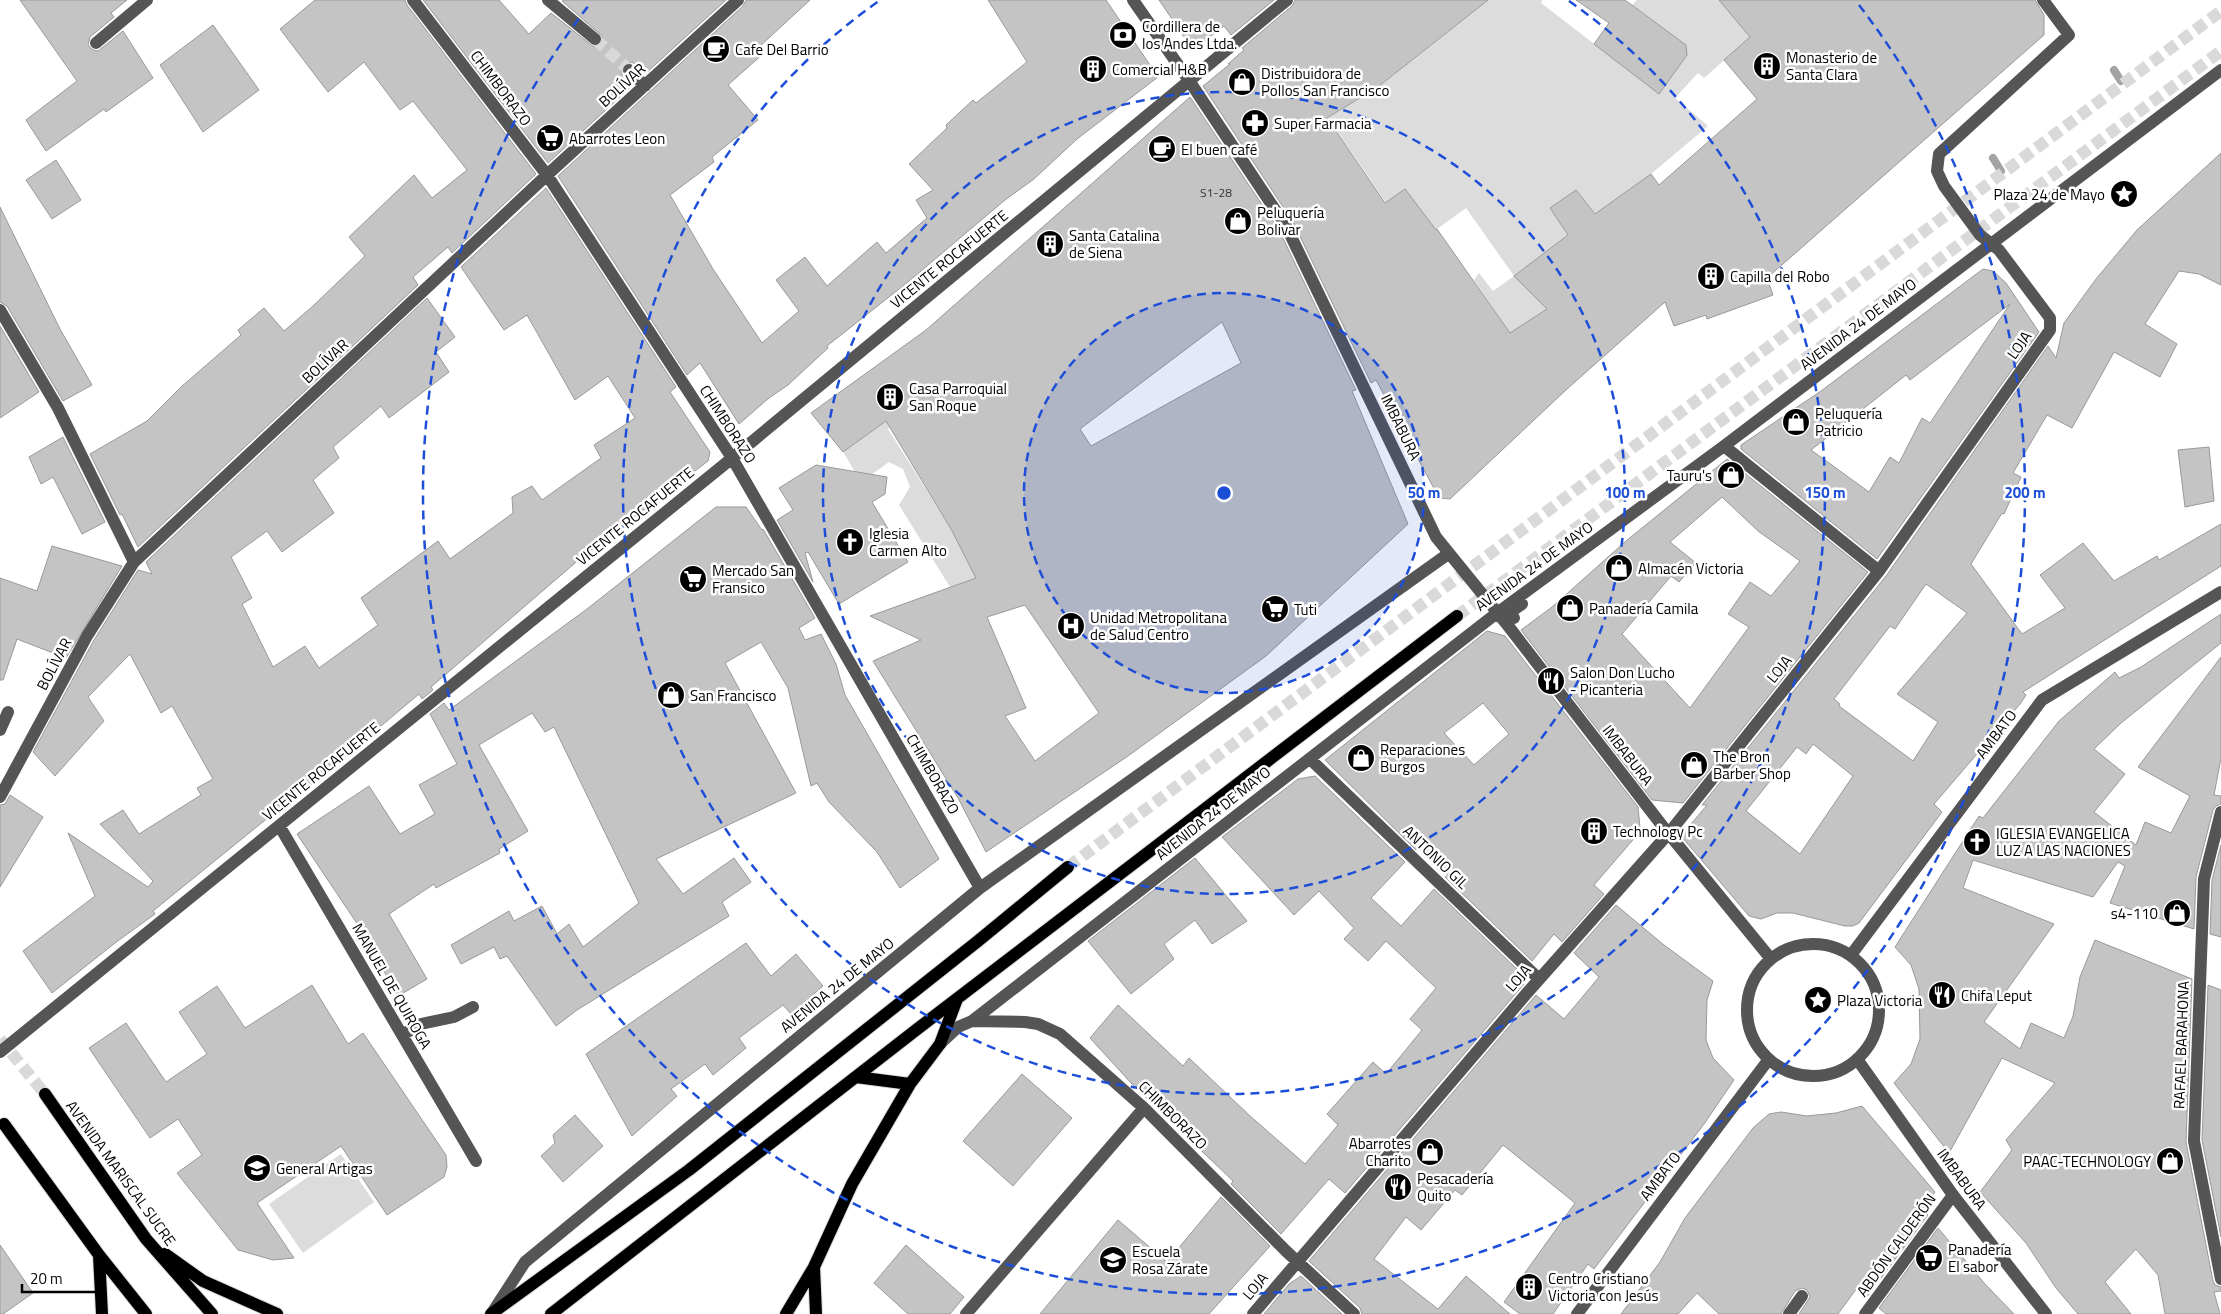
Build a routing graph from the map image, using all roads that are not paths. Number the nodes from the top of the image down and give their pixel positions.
1 (147, 0) edge
2 (413, 0) edge
3 (548, 0) edge
4 (738, 0) edge
5 (1132, 0) edge
6 (1287, 0) edge
7 (2043, 0) edge
8 (596, 39) tunnel mouth
9 (96, 43) dead end
10 (629, 70) tunnel mouth
11 (2221, 70) edge
12 (1190, 82) junction
13 (645, 86) junction
14 (547, 175) junction
15 (1990, 244) junction
16 (0, 310) edge
17 (1724, 450) junction
18 (732, 458) junction
19 (1448, 554) junction
20 (134, 562) junction
21 (1879, 571) junction
22 (2221, 592) edge
23 (1497, 613) junction
24 (1457, 616) tunnel mouth
25 (1514, 618) dead end
26 (8, 712) dead end
27 (0, 730) edge
28 (1310, 758) junction
29 (0, 798) edge
30 (2221, 812) edge
31 (280, 827) junction
32 (1669, 833) junction
33 (1068, 866) tunnel mouth
34 (980, 888) junction
35 (1851, 955) junction
36 (1770, 959) junction
37 (1539, 978) junction
38 (957, 999) junction
39 (473, 1007) dead end
40 (972, 1021) junction
41 (402, 1036) junction
42 (940, 1044) junction
43 (0, 1052) edge
44 (1769, 1058) junction
45 (1857, 1059) junction
46 (856, 1077) junction
47 (910, 1084) junction
48 (45, 1094) tunnel mouth
49 (1144, 1108) junction
50 (4, 1124) dead end
51 (476, 1161) dead end
52 (1953, 1195) junction
53 (146, 1239) junction
54 (99, 1255) junction
55 (1297, 1261) junction
56 (814, 1267) junction
57 (2221, 1279) edge
58 (1802, 1296) dead end
59 (102, 1314) edge
60 (146, 1314) edge
61 (212, 1314) edge
62 (277, 1314) edge
63 (491, 1314) edge
64 (551, 1314) edge
65 (786, 1314) edge
66 (816, 1314) edge
67 (966, 1314) edge
68 (1253, 1314) edge
69 (1354, 1314) edge
70 (1576, 1314) edge
71 (1788, 1314) edge
72 (1865, 1314) edge
73 (2046, 1314) edge

1 - 9 street
2 - 14 street, CHIMBORAZO
3 - 8 street
4 - 13 street, BOLÍVAR
5 - 12 street, IMBABURA
6 - 12 street, VICENTE ROCAFUERTE
7 - 15 street
10 - 13 street
11 - 15 street
12 - 18 street, VICENTE ROCAFUERTE
12 - 19 street, IMBABURA
13 - 14 street, BOLÍVAR
14 - 18 street, CHIMBORAZO
14 - 20 street, BOLÍVAR
15 - 17 street, AVENIDA 24 DE MAYO
15 - 21 street, LOJA
16 - 20 street
17 - 21 street
17 - 23 street, AVENIDA 24 DE MAYO
17 - 25 street
18 - 31 street, VICENTE ROCAFUERTE
18 - 34 street, CHIMBORAZO
19 - 23 street, IMBABURA
19 - 34 street, AVENIDA 24 DE MAYO
20 - 29 street, BOLÍVAR
21 - 32 street, LOJA
22 - 35 street, AMBATO
23 - 28 street, AVENIDA 24 DE MAYO
23 - 32 street, IMBABURA
24 - 38 main road, AVENIDA 24 DE MAYO
26 - 27 street
28 - 37 street, ANTONIO GIL
28 - 40 street, AVENIDA 24 DE MAYO
30 - 57 street, RAFAEL BARAHONA
31 - 41 street, MANUEL DE QUIROGA
31 - 43 street, VICENTE ROCAFUERTE
32 - 36 street, IMBABURA
32 - 37 street, LOJA
33 - 63 main road, AVENIDA 24 DE MAYO
34 - 63 street, AVENIDA 24 DE MAYO
35 - 36 street
35 - 45 street
36 - 44 street
37 - 55 street, LOJA
38 - 42 main road
38 - 46 main road, AVENIDA 24 DE MAYO
39 - 41 street
40 - 42 street
40 - 49 street, CHIMBORAZO
41 - 51 street, MANUEL DE QUIROGA
42 - 47 main road
44 - 45 street
44 - 70 street, AMBATO
45 - 52 street, IMBABURA
46 - 47 main road
46 - 64 main road, AVENIDA 24 DE MAYO
47 - 56 main road
48 - 53 main road, AVENIDA MARISCAL SUCRE
49 - 55 street, CHIMBORAZO
49 - 67 street
50 - 54 main road
52 - 72 street, ABDÓN CALDERÓN
52 - 73 street, IMBABURA
53 - 61 main road, AVENIDA MARISCAL SUCRE
53 - 62 main road
54 - 59 main road
54 - 60 main road
55 - 68 street, LOJA
55 - 69 street, CHIMBORAZO
56 - 65 main road
56 - 66 main road
58 - 71 street

